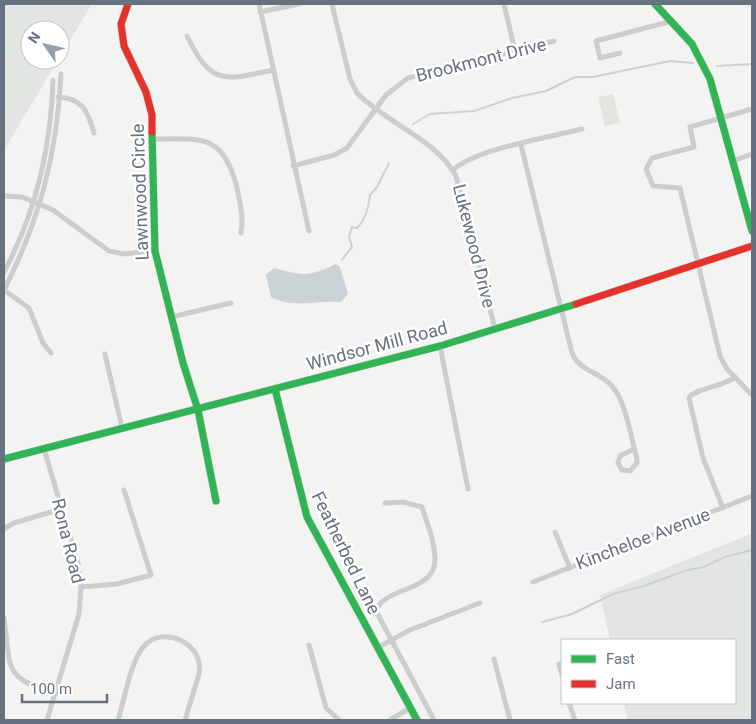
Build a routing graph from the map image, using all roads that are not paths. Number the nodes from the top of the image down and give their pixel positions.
1 (128, 4) edge
2 (259, 4) edge
3 (298, 4) edge
4 (332, 4) edge
5 (504, 4) edge
6 (655, 4) edge
7 (260, 12) junction
8 (672, 22) junction
9 (187, 36) dead end
10 (554, 41) dead end
11 (515, 50) junction
12 (620, 53) dead end
13 (273, 70) junction
14 (61, 74) dead end
15 (52, 80) dead end
16 (52, 97) junction
17 (60, 97) junction
18 (376, 109) junction
19 (752, 109) edge
20 (723, 119) junction
21 (582, 129) dead end
22 (94, 132) dead end
23 (153, 139) junction
24 (521, 145) junction
25 (752, 154) edge
26 (733, 160) junction
27 (293, 166) junction
28 (453, 170) junction
29 (4, 196) edge
30 (33, 201) junction
31 (41, 205) junction
32 (308, 231) dead end
33 (752, 231) edge
34 (241, 233) dead end
35 (752, 246) edge
36 (155, 251) junction
37 (698, 264) junction
38 (4, 272) edge
39 (4, 290) edge
40 (231, 303) dead end
41 (562, 308) junction
42 (172, 317) junction
43 (495, 330) junction
44 (440, 346) junction
45 (51, 353) dead end
46 (105, 354) dead end
47 (735, 377) junction
48 (275, 389) junction
49 (752, 396) edge
50 (198, 410) junction
51 (122, 428) junction
52 (44, 449) junction
53 (634, 449) junction
54 (4, 459) edge
55 (468, 489) dead end
56 (124, 490) dead end
57 (752, 496) edge
58 (216, 501) dead end
59 (385, 502) dead end
60 (723, 508) junction
61 (61, 509) junction
62 (4, 529) edge
63 (555, 532) dead end
64 (570, 568) junction
65 (533, 582) dead end
66 (81, 587) junction
67 (480, 603) dead end
68 (4, 618) edge
69 (392, 640) junction
70 (309, 644) dead end
71 (377, 648) junction
72 (494, 659) dead end
73 (559, 664) dead end
74 (561, 671) edge
75 (55, 694) junction
76 (569, 704) edge
77 (410, 708) junction
78 (47, 720) edge
79 (118, 720) edge
80 (185, 720) edge
81 (339, 720) edge
82 (390, 720) edge
83 (416, 720) edge
84 (434, 720) edge
85 (510, 720) edge
86 (575, 720) edge

1 - 23 street, Lawnwood Circle
2 - 7 street
3 - 7 street
4 - 18 street, Lukewood Drive
5 - 11 street
6 - 8 street
7 - 13 street
8 - 12 street
8 - 20 street
9 - 13 street
10 - 11 street, Brookmont Drive
11 - 18 street, Brookmont Drive
13 - 27 street
14 - 17 street
15 - 16 street
16 - 17 street
16 - 30 street
17 - 22 street
17 - 31 street
18 - 27 street, Brookmont Drive
18 - 28 street, Lukewood Drive
19 - 20 street
20 - 26 street
20 - 37 street
21 - 24 street
23 - 34 street
23 - 36 street, Lawnwood Circle
24 - 28 street
24 - 41 street
25 - 26 street
26 - 33 street
27 - 32 street
28 - 43 street, Lukewood Drive
29 - 30 street
30 - 31 street
30 - 38 street
31 - 36 street
31 - 39 street
35 - 37 street, Windsor Mill Road
36 - 42 street, Lawnwood Circle
37 - 41 street, Windsor Mill Road
37 - 47 street
39 - 45 street
40 - 42 street
41 - 43 street, Windsor Mill Road
41 - 53 street
42 - 50 street, Lawnwood Circle
43 - 44 street, Windsor Mill Road
44 - 48 street, Windsor Mill Road
44 - 55 street
46 - 51 street
47 - 49 street
47 - 60 street
48 - 50 street, Windsor Mill Road
48 - 71 street, Featherbed Lane
50 - 51 street, Windsor Mill Road
50 - 58 street, Lawnwood Circle
51 - 52 street, Windsor Mill Road
52 - 54 street, Windsor Mill Road
52 - 61 street, Rona Road
53 - 53 street
56 - 66 street
57 - 60 street, Kincheloe Avenue
59 - 69 street
60 - 64 street, Kincheloe Avenue
61 - 62 street
61 - 66 street, Rona Road
63 - 64 street
64 - 65 street, Kincheloe Avenue
66 - 75 street, Rona Road
67 - 69 street
68 - 75 street
69 - 71 street
69 - 84 street
70 - 81 street
71 - 77 street, Featherbed Lane
72 - 85 street
73 - 74 street
75 - 78 street, Rona Road
76 - 86 street
77 - 82 street
77 - 83 street, Featherbed Lane
79 - 80 street

